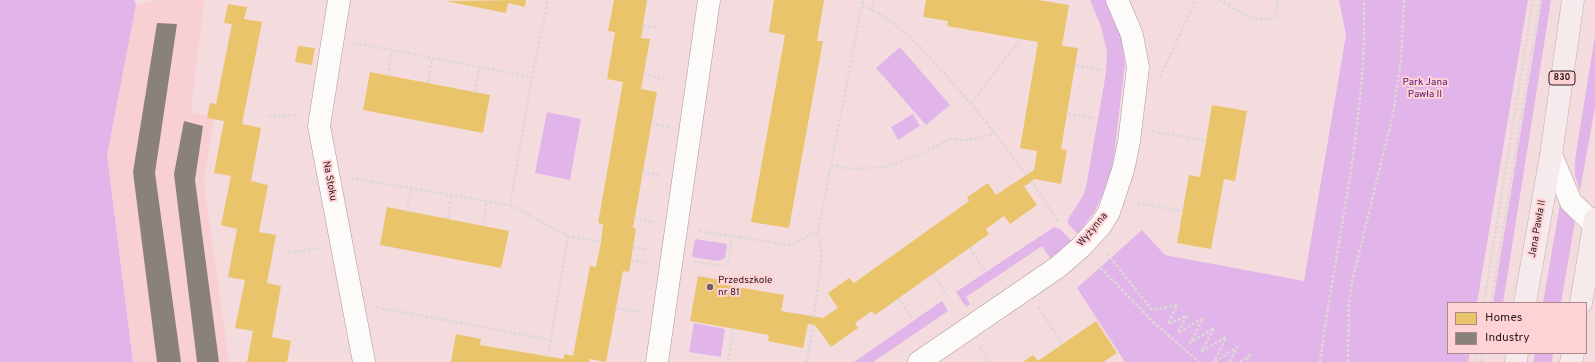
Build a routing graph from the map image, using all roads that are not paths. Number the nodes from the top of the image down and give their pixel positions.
1 (339, 0) edge
2 (709, 0) edge
3 (1117, 0) edge
4 (1573, 0) edge
5 (1551, 155) junction
6 (1595, 223) edge
7 (1525, 302) edge
8 (1581, 302) edge
9 (364, 362) edge
10 (657, 362) edge
11 (919, 362) edge

1 - 9 street, Na Stoku
2 - 10 street
3 - 11 street, Wyżynna
4 - 5 main road, Jana Pawła II / 830
5 - 6 street
5 - 7 main road, Jana Pawła II / 830
6 - 8 main road

